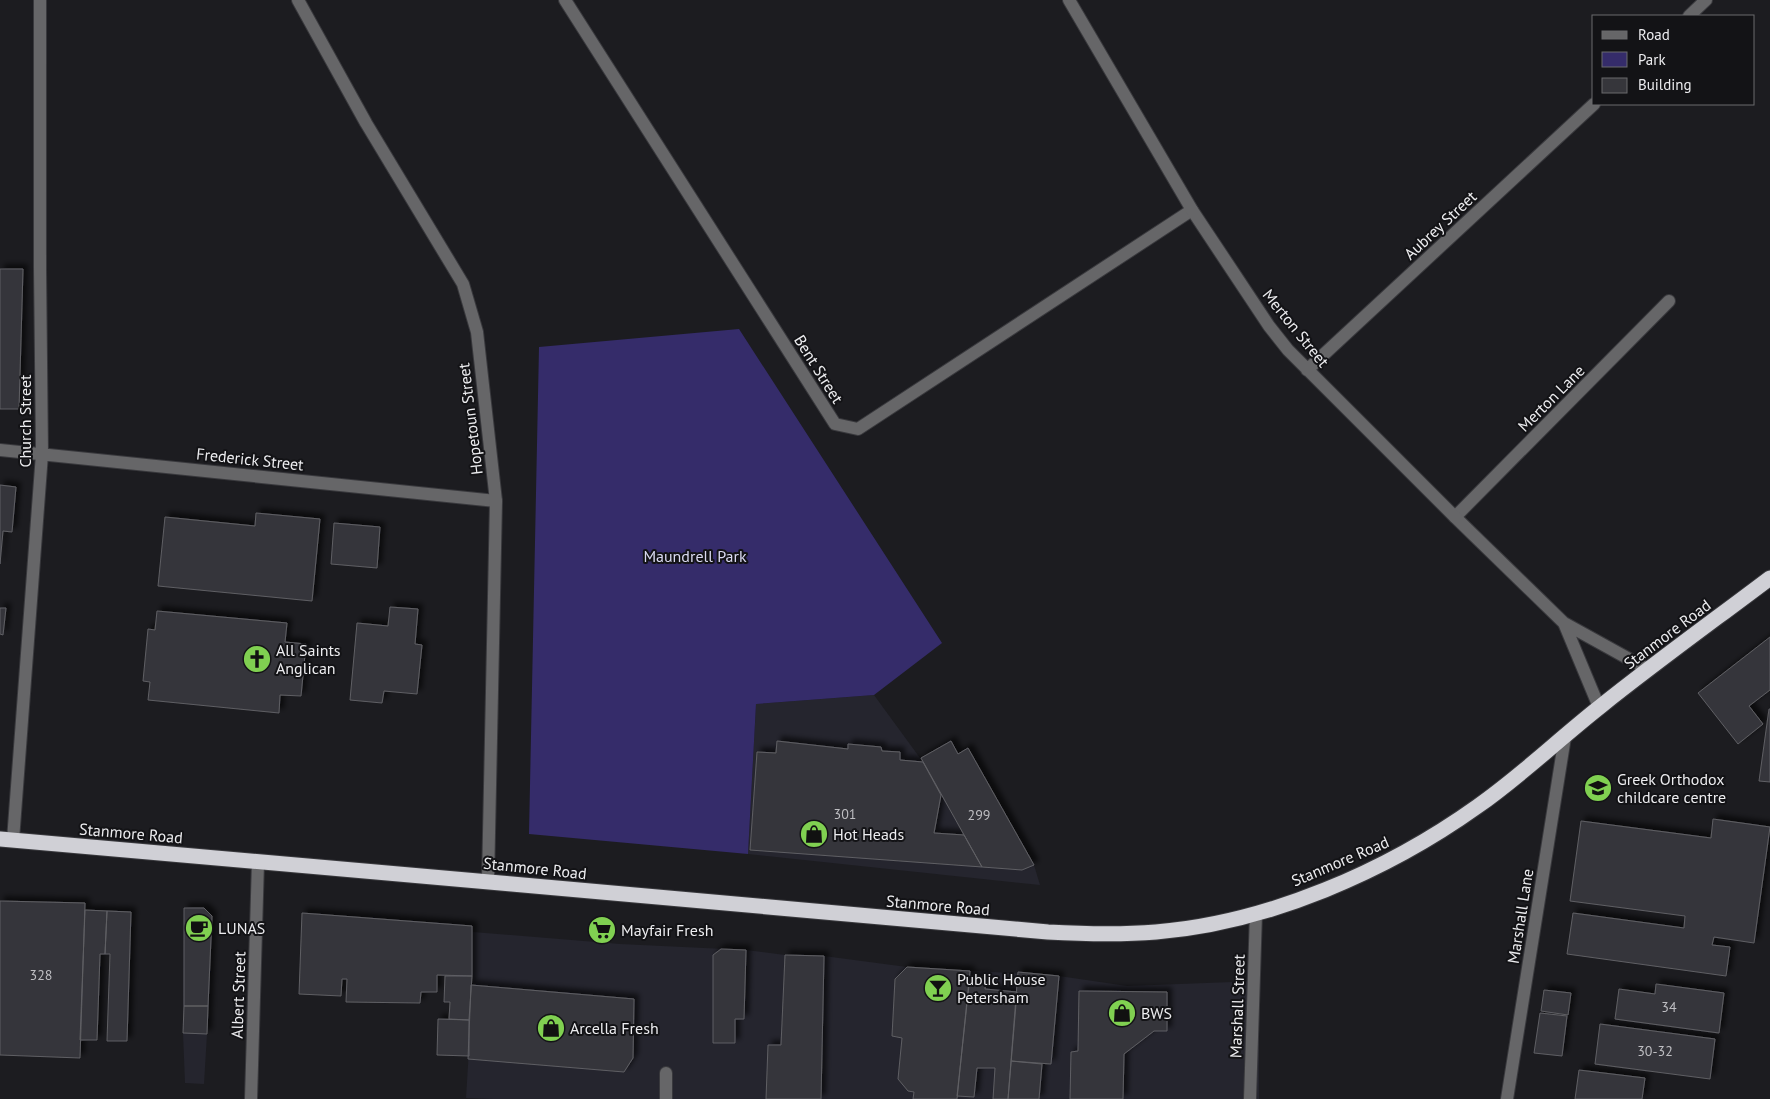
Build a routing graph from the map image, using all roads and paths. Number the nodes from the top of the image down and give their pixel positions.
1 (40, 0) edge
2 (298, 0) edge
3 (566, 0) edge
4 (1069, 0) edge
5 (1706, 0) edge
6 (1690, 15) edge
7 (1593, 105) edge
8 (1192, 210) junction
9 (1669, 301) dead end
10 (1307, 370) junction
11 (0, 450) edge
12 (42, 454) junction
13 (496, 501) junction
14 (1455, 517) junction
15 (1770, 578) edge
16 (1564, 623) junction
17 (1648, 670) junction
18 (1599, 707) junction
19 (1565, 737) junction
20 (6, 840) edge
21 (258, 862) junction
22 (488, 881) junction
23 (1256, 913) junction
24 (666, 1073) dead end
25 (251, 1099) edge
26 (666, 1099) edge
27 (1250, 1099) edge
28 (1507, 1099) edge

1 - 12 street, Church Street
2 - 13 street, Hopetoun Street
3 - 8 street, Bent Street
4 - 8 street, Merton Street
5 - 6 street
7 - 10 street, Aubrey Street
8 - 10 street, Merton Street
9 - 14 street, Merton Lane
10 - 14 street, Merton Street
11 - 12 street, Frederick Street
12 - 13 street, Frederick Street
12 - 20 street, Church Street
13 - 22 street, Hopetoun Street
14 - 16 street, Merton Street
15 - 17 highway, Stanmore Road
16 - 17 street, Merton Street
16 - 18 street, Merton Street
17 - 18 highway, Stanmore Road
18 - 19 highway, Stanmore Road
19 - 23 highway, Stanmore Road
19 - 28 street, Marshall Lane
20 - 21 highway, Stanmore Road
21 - 22 highway, Stanmore Road
21 - 25 street, Albert Street
22 - 23 highway, Stanmore Road
23 - 27 street, Marshall Street
24 - 26 street

